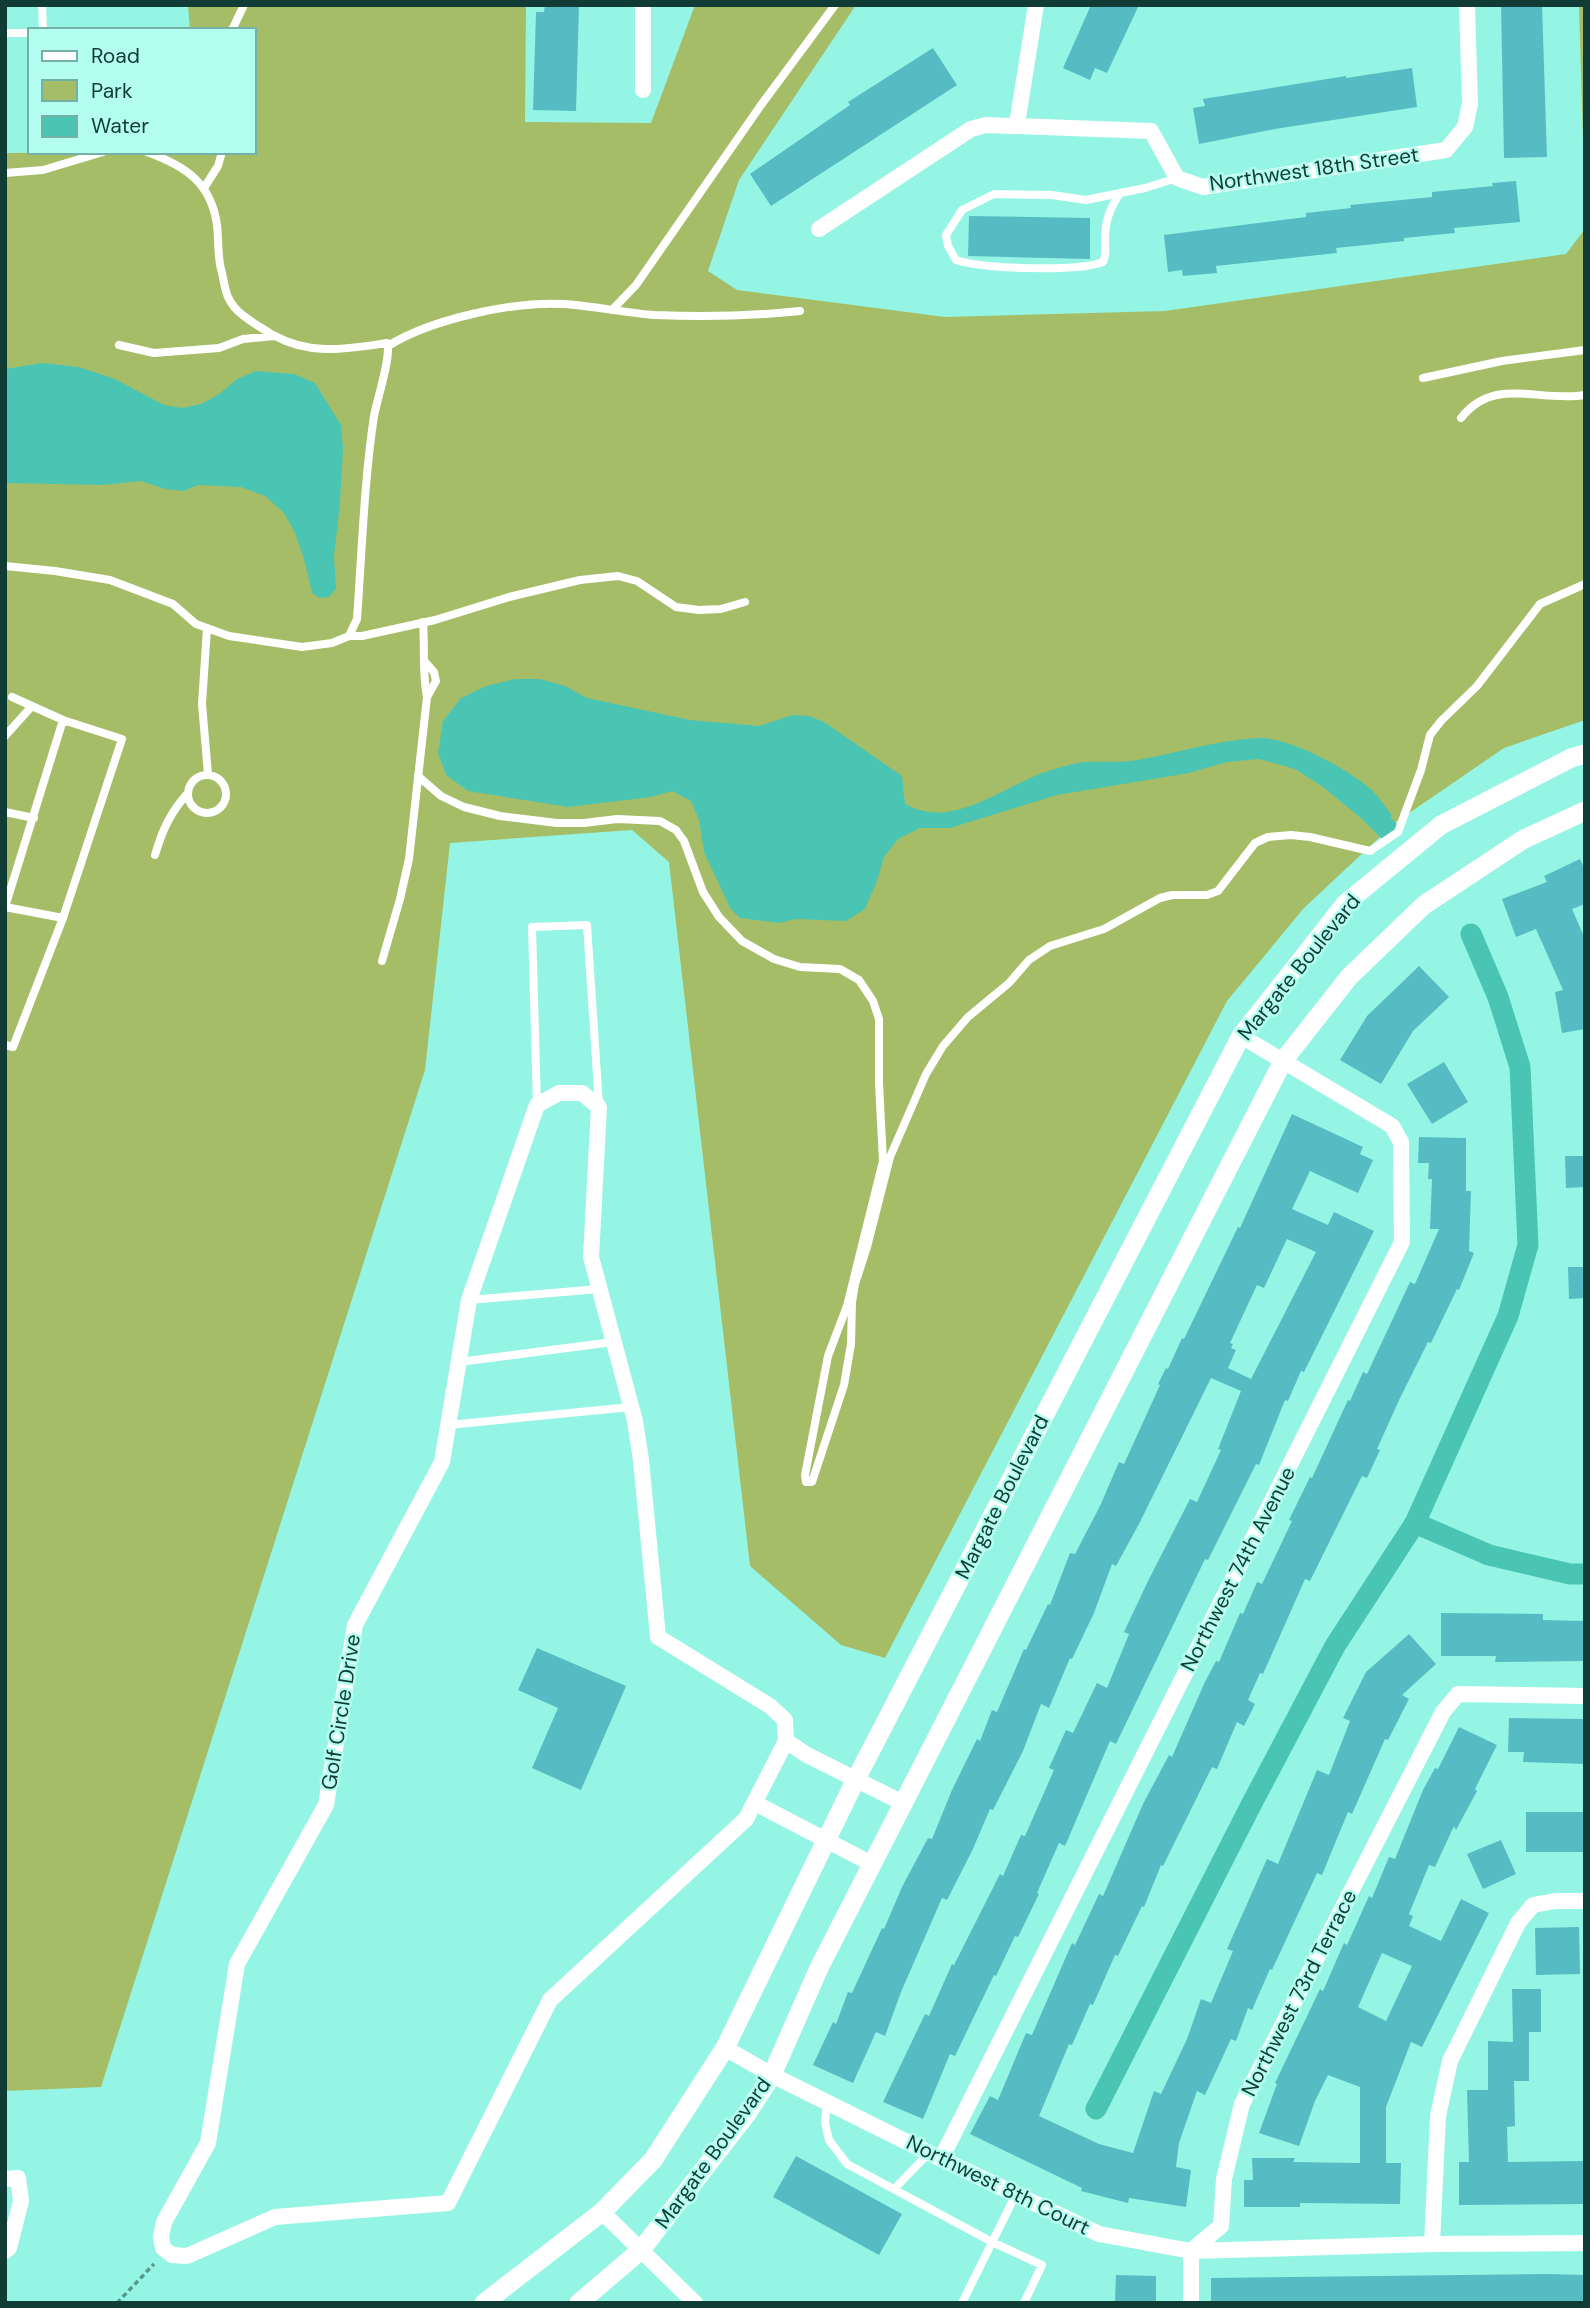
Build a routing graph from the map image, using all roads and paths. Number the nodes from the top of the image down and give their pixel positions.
1 (42, 5) edge
2 (244, 5) edge
3 (643, 5) edge
4 (835, 5) edge
5 (1036, 5) edge
6 (1467, 5) edge
7 (43, 28) edge
8 (233, 28) edge
9 (5, 33) edge
10 (28, 33) edge
11 (643, 90) dead end
12 (1017, 124) junction
13 (96, 154) edge
14 (152, 154) edge
15 (221, 154) edge
16 (5, 173) edge
17 (1177, 178) junction
18 (201, 184) junction
19 (1120, 193) junction
20 (820, 229) dead end
21 (612, 310) junction
22 (800, 311) dead end
23 (273, 335) junction
24 (119, 345) dead end
25 (388, 346) junction
26 (1585, 350) edge
27 (1423, 377) dead end
28 (1585, 395) edge
29 (1461, 418) dead end
30 (5, 566) edge
31 (1585, 584) edge
32 (745, 602) dead end
33 (424, 622) junction
34 (355, 624) junction
35 (207, 628) junction
36 (349, 636) junction
37 (362, 636) junction
38 (12, 697) dead end
39 (32, 706) junction
40 (63, 720) junction
41 (5, 736) edge
42 (1585, 754) edge
43 (208, 774) junction
44 (418, 776) junction
45 (187, 794) junction
46 (1585, 811) edge
47 (5, 812) edge
48 (34, 818) junction
49 (155, 855) dead end
50 (5, 907) edge
51 (63, 918) junction
52 (382, 961) dead end
53 (1241, 1035) junction
54 (5, 1045) edge
55 (1283, 1060) junction
56 (537, 1105) junction
57 (599, 1107) junction
58 (599, 1289) junction
59 (470, 1300) junction
60 (613, 1342) junction
61 (459, 1362) junction
62 (631, 1407) junction
63 (448, 1425) junction
64 (1585, 1696) edge
65 (786, 1741) junction
66 (856, 1779) junction
67 (755, 1803) junction
68 (903, 1803) junction
69 (825, 1839) junction
70 (872, 1864) junction
71 (1585, 1901) edge
72 (725, 2048) junction
73 (772, 2075) junction
74 (827, 2102) junction
75 (935, 2156) junction
76 (5, 2179) edge
77 (894, 2189) junction
78 (1015, 2196) junction
79 (602, 2212) junction
80 (992, 2242) junction
81 (1585, 2243) edge
82 (1432, 2244) junction
83 (641, 2250) junction
84 (5, 2251) edge
85 (166, 2251) junction
86 (1191, 2251) junction
87 (117, 2303) edge
88 (484, 2303) edge
89 (579, 2303) edge
90 (695, 2303) edge
91 (962, 2303) edge
92 (1024, 2303) edge
93 (1191, 2303) edge

1 - 7 lane
2 - 8 lane
3 - 11 street
4 - 21 lane
5 - 12 street
6 - 17 street, Northwest 18th Street
9 - 10 lane
12 - 17 street, Northwest 18th Street
12 - 20 street, Northwest 18th Street
13 - 16 lane
14 - 18 lane
15 - 18 lane
17 - 19 lane
18 - 23 lane
19 - 19 lane
21 - 22 lane
21 - 25 lane
23 - 24 lane
23 - 25 lane
25 - 34 lane
26 - 27 lane
28 - 29 lane
30 - 35 lane
31 - 44 lane
32 - 33 lane
33 - 37 lane
33 - 44 lane
34 - 36 lane
34 - 37 lane
35 - 36 lane
35 - 43 lane
36 - 37 lane
38 - 39 lane
39 - 40 lane
39 - 41 lane
40 - 48 lane
40 - 51 lane
42 - 53 street, Margate Boulevard
43 - 45 lane
43 - 45 lane
44 - 52 lane
45 - 49 lane
46 - 55 street, Margate Boulevard
47 - 48 lane
48 - 50 lane
50 - 51 lane
51 - 54 lane
53 - 55 street, Northwest 74th Avenue
53 - 66 street, Margate Boulevard
55 - 68 street, Margate Boulevard
55 - 75 street, Northwest 74th Avenue
56 - 57 street
56 - 57 lane
56 - 59 street, Golf Circle Drive
57 - 58 street
58 - 59 lane
58 - 60 street
59 - 61 street, Golf Circle Drive
60 - 61 lane
60 - 62 street
61 - 63 street, Golf Circle Drive
62 - 63 lane
62 - 65 street
63 - 85 street, Golf Circle Drive
64 - 86 street, Northwest 73rd Terrace
65 - 66 street
65 - 67 street
66 - 68 street
66 - 69 street, Margate Boulevard
67 - 69 street
67 - 85 street
68 - 70 street, Margate Boulevard
69 - 70 street
69 - 72 street, Margate Boulevard
70 - 73 street, Margate Boulevard
71 - 82 street
72 - 73 street, Northwest 8th Court
72 - 79 street, Margate Boulevard
73 - 74 street, Northwest 8th Court
73 - 83 street, Margate Boulevard
74 - 75 street, Northwest 8th Court
74 - 77 lane
75 - 77 lane
75 - 78 street, Northwest 8th Court
76 - 84 street
77 - 80 lane
78 - 80 lane
78 - 86 street, Northwest 8th Court
79 - 83 street
79 - 88 street, Margate Boulevard
80 - 91 lane
80 - 92 lane
81 - 82 street, Northwest 8th Court
82 - 86 street, Northwest 8th Court
83 - 89 street, Margate Boulevard
83 - 90 street
85 - 87 path
86 - 93 street

